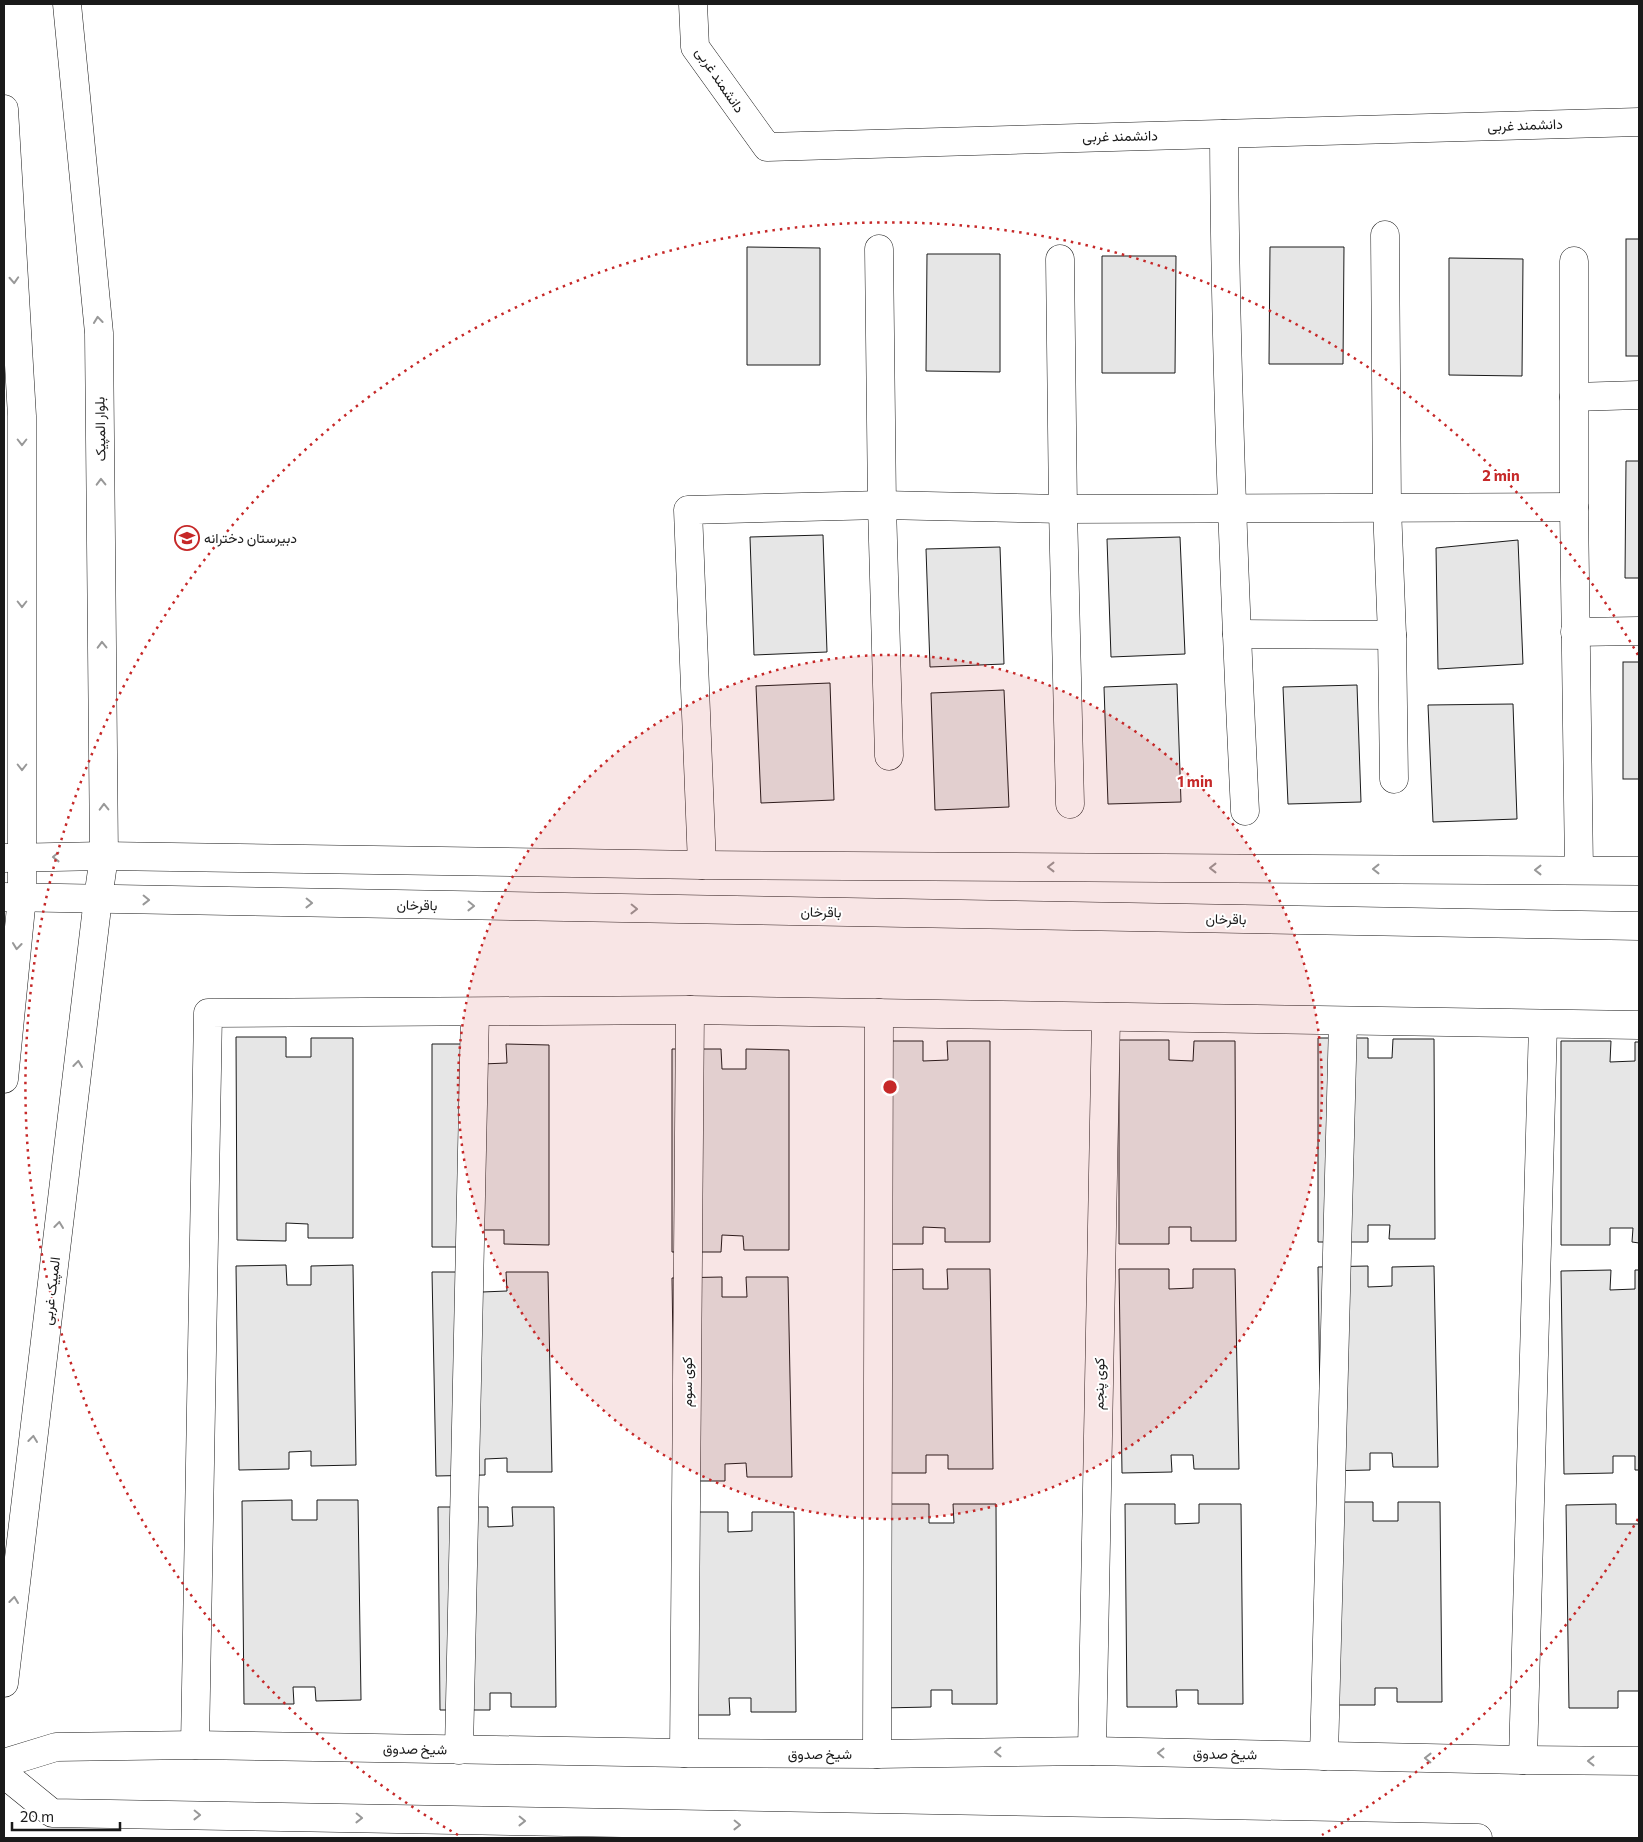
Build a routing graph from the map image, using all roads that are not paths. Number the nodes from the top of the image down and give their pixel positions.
1 (67, 4) edge
2 (692, 4) edge
3 (4, 109) edge
4 (1639, 122) edge
5 (1224, 134) junction
6 (1385, 235) dead end
7 (879, 249) dead end
8 (1060, 259) dead end
9 (1574, 261) dead end
10 (1639, 395) edge
11 (1574, 397) junction
12 (882, 505) junction
13 (1387, 507) junction
14 (1574, 507) junction
15 (1232, 508) junction
16 (1063, 509) junction
17 (1639, 631) edge
18 (1575, 632) junction
19 (1236, 634) junction
20 (1392, 634) junction
21 (889, 756) dead end
22 (1394, 779) dead end
23 (1070, 804) dead end
24 (1245, 811) dead end
25 (104, 856) junction
26 (13, 858) edge
27 (702, 865) junction
28 (1579, 870) junction
29 (1639, 870) edge
30 (13, 897) edge
31 (98, 899) junction
32 (1639, 926) edge
33 (690, 1010) junction
34 (475, 1012) junction
35 (879, 1013) junction
36 (1106, 1017) junction
37 (1342, 1021) junction
38 (1543, 1024) junction
39 (1639, 1026) edge
40 (4, 1079) edge
41 (4, 1684) edge
42 (195, 1745) junction
43 (459, 1750) junction
44 (1092, 1751) junction
45 (684, 1753) junction
46 (876, 1754) junction
47 (1324, 1756) junction
48 (1523, 1760) junction
49 (1639, 1761) edge
50 (4, 1763) edge
51 (4, 1774) edge
52 (280, 1828) edge
53 (701, 1831) edge
54 (1132, 1835) edge
55 (1478, 1838) edge

25 -> 1 street, بلوار المپیک
2 - 5 street, دانشمند غربی
3 -> 26 street
4 - 5 street, دانشمند غربی
5 - 15 street
6 - 13 street
7 - 12 street
8 - 16 street
9 - 11 street
10 - 11 street
11 - 14 street
12 - 16 street
12 - 21 street
12 - 27 street
13 - 14 street
13 - 15 street
13 - 20 street
14 - 18 street
15 - 16 street
15 - 19 street
16 - 23 street
17 - 18 street
18 - 28 street
19 - 20 street
19 - 24 street
20 - 22 street
25 -> 26 street
25 - 27 street
25 - 31 street, بلوار المپیک
26 - 30 street
28 -> 27 street
28 - 29 street
30 - 31 street, باقرخان
30 -> 40 street
31 -> 32 street, باقرخان
41 -> 31 street, المپیک غربی
33 - 34 street
33 - 35 street
33 - 45 street, کوی سوم
34 - 42 street
34 - 43 street
35 - 36 street
35 - 46 street
36 - 37 street
36 - 44 street, کوی پنجم
37 - 38 street
37 - 47 street
38 - 39 street
38 - 48 street
42 - 43 street, شیخ صدوق
42 - 50 street, شیخ صدوق
43 - 45 street, شیخ صدوق
44 -> 46 street, شیخ صدوق
47 -> 44 street, شیخ صدوق
45 - 46 street, شیخ صدوق
48 -> 47 street, شیخ صدوق
49 -> 48 street, شیخ صدوق
51 -> 52 street
52 -> 53 street
53 -> 54 street
54 - 55 street

